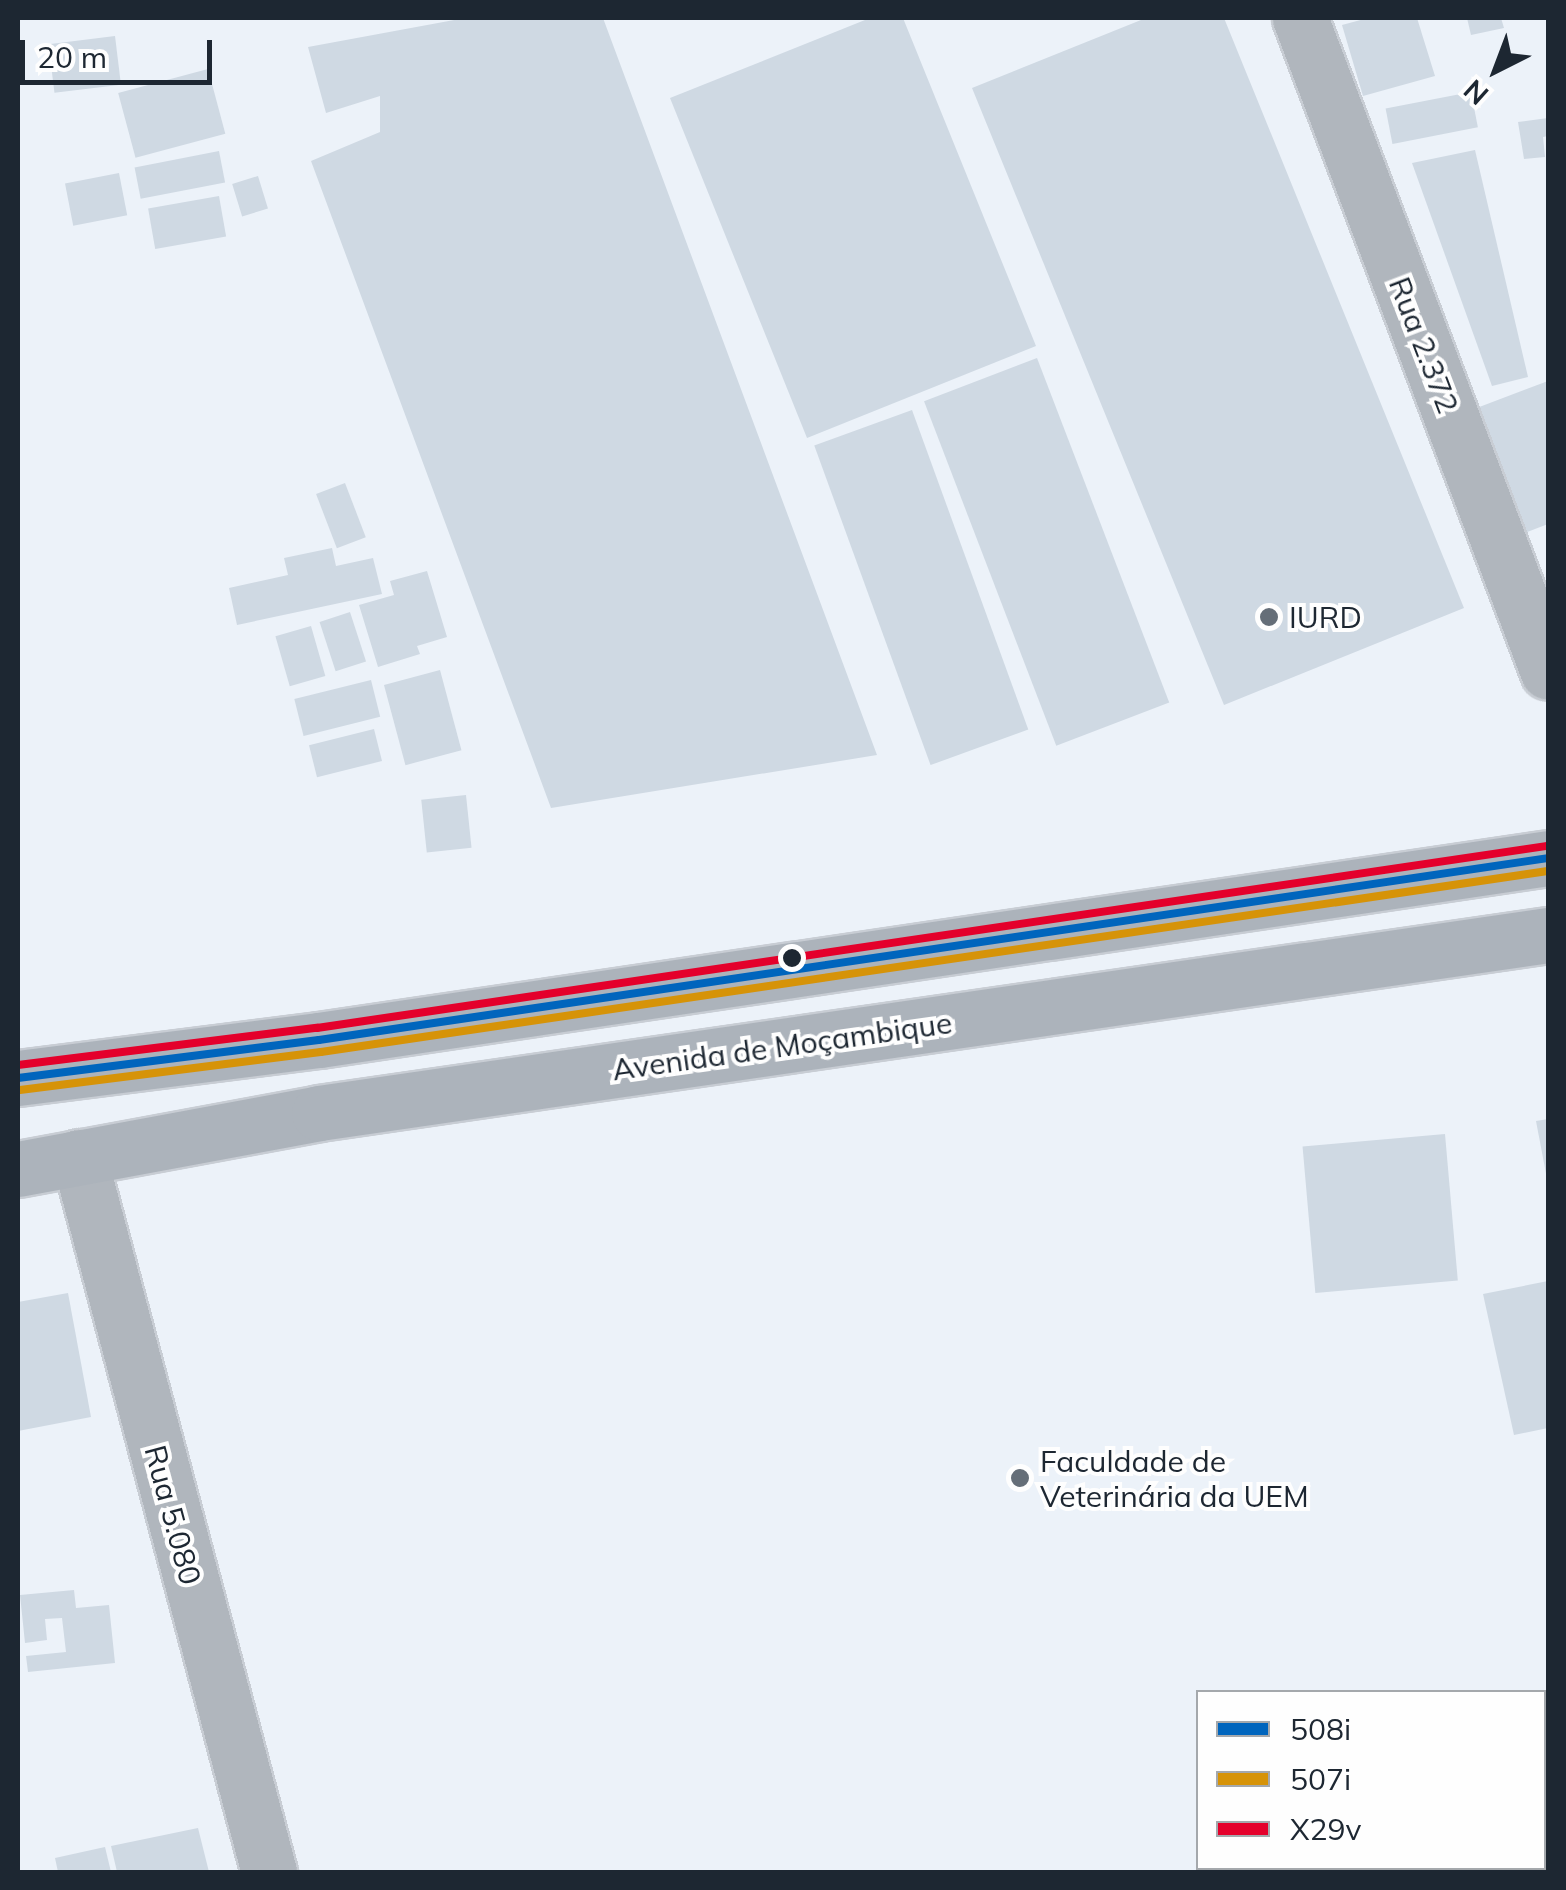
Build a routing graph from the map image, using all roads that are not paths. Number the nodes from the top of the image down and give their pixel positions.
1 (1300, 18) edge
2 (1548, 672) edge
3 (1548, 858) edge
4 (1548, 935) edge
5 (42, 1073) edge
6 (79, 1157) junction
7 (18, 1169) edge
8 (270, 1872) edge

1 - 2 street, Rua 2.372
3 - 5 highway
4 - 6 highway, Avenida de Moçambique
6 - 7 highway, Avenida de Moçambique
6 - 8 street, Rua 5.080

